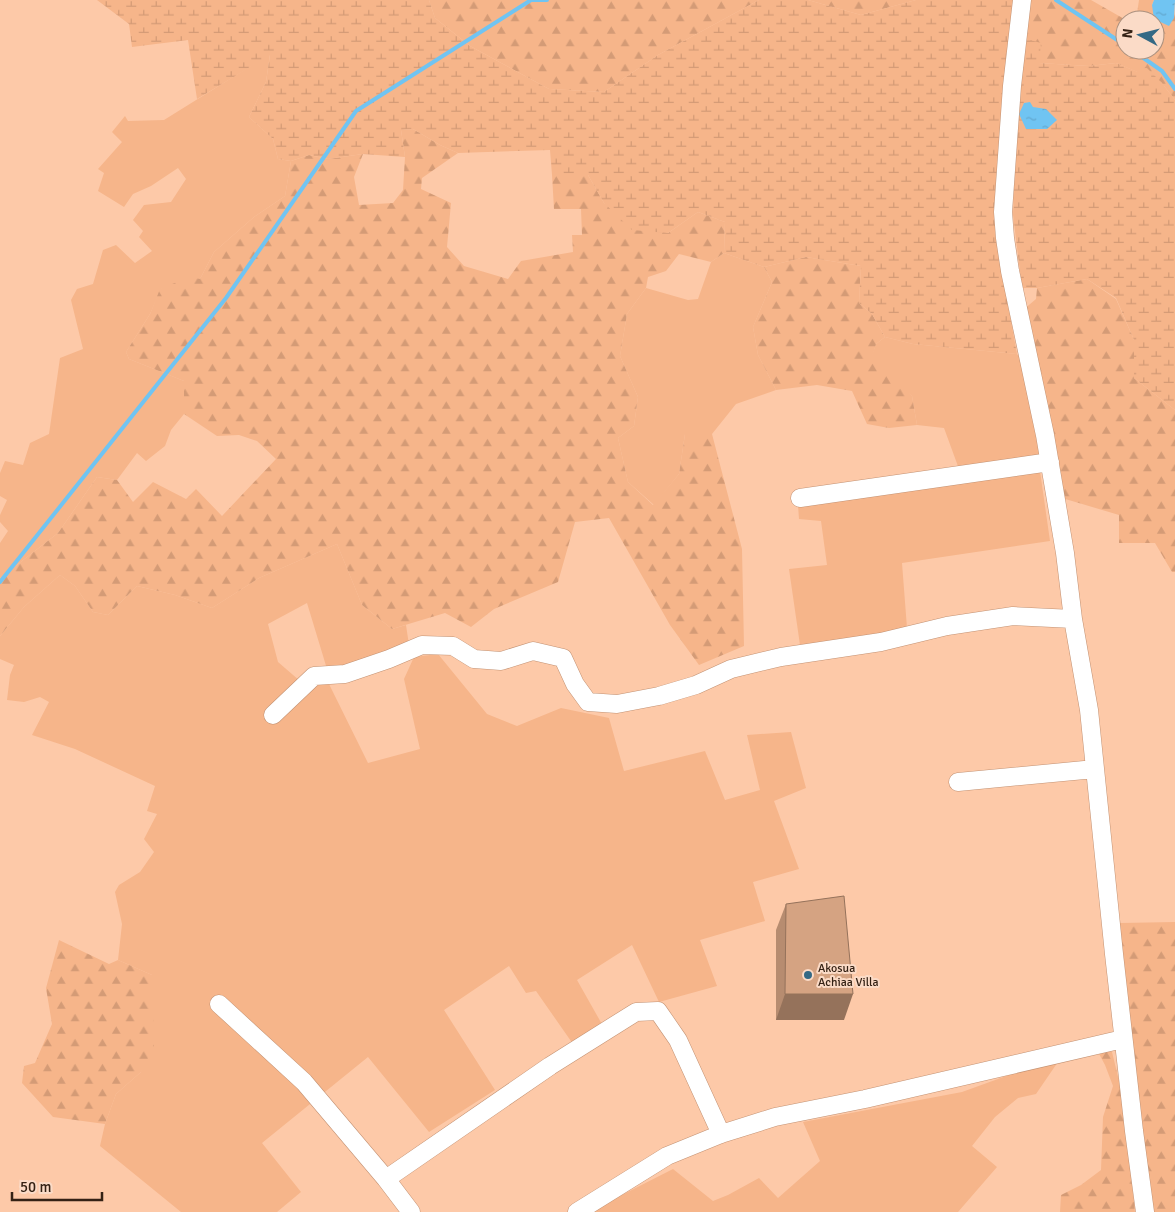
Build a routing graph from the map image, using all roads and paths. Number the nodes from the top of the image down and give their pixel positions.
1 (1022, 0) edge
2 (1050, 462) junction
3 (800, 498) dead end
4 (1073, 619) junction
5 (273, 715) dead end
6 (1095, 769) junction
7 (958, 782) dead end
8 (219, 1004) dead end
9 (1123, 1039) junction
10 (721, 1134) junction
11 (386, 1179) junction
12 (411, 1212) edge
13 (577, 1212) edge
14 (1145, 1212) edge

1 - 2 street
2 - 3 street
2 - 4 street
4 - 5 street
4 - 6 street
6 - 7 street
6 - 9 street
8 - 11 street
9 - 10 street
9 - 14 street
10 - 11 street
10 - 13 street
11 - 12 street

